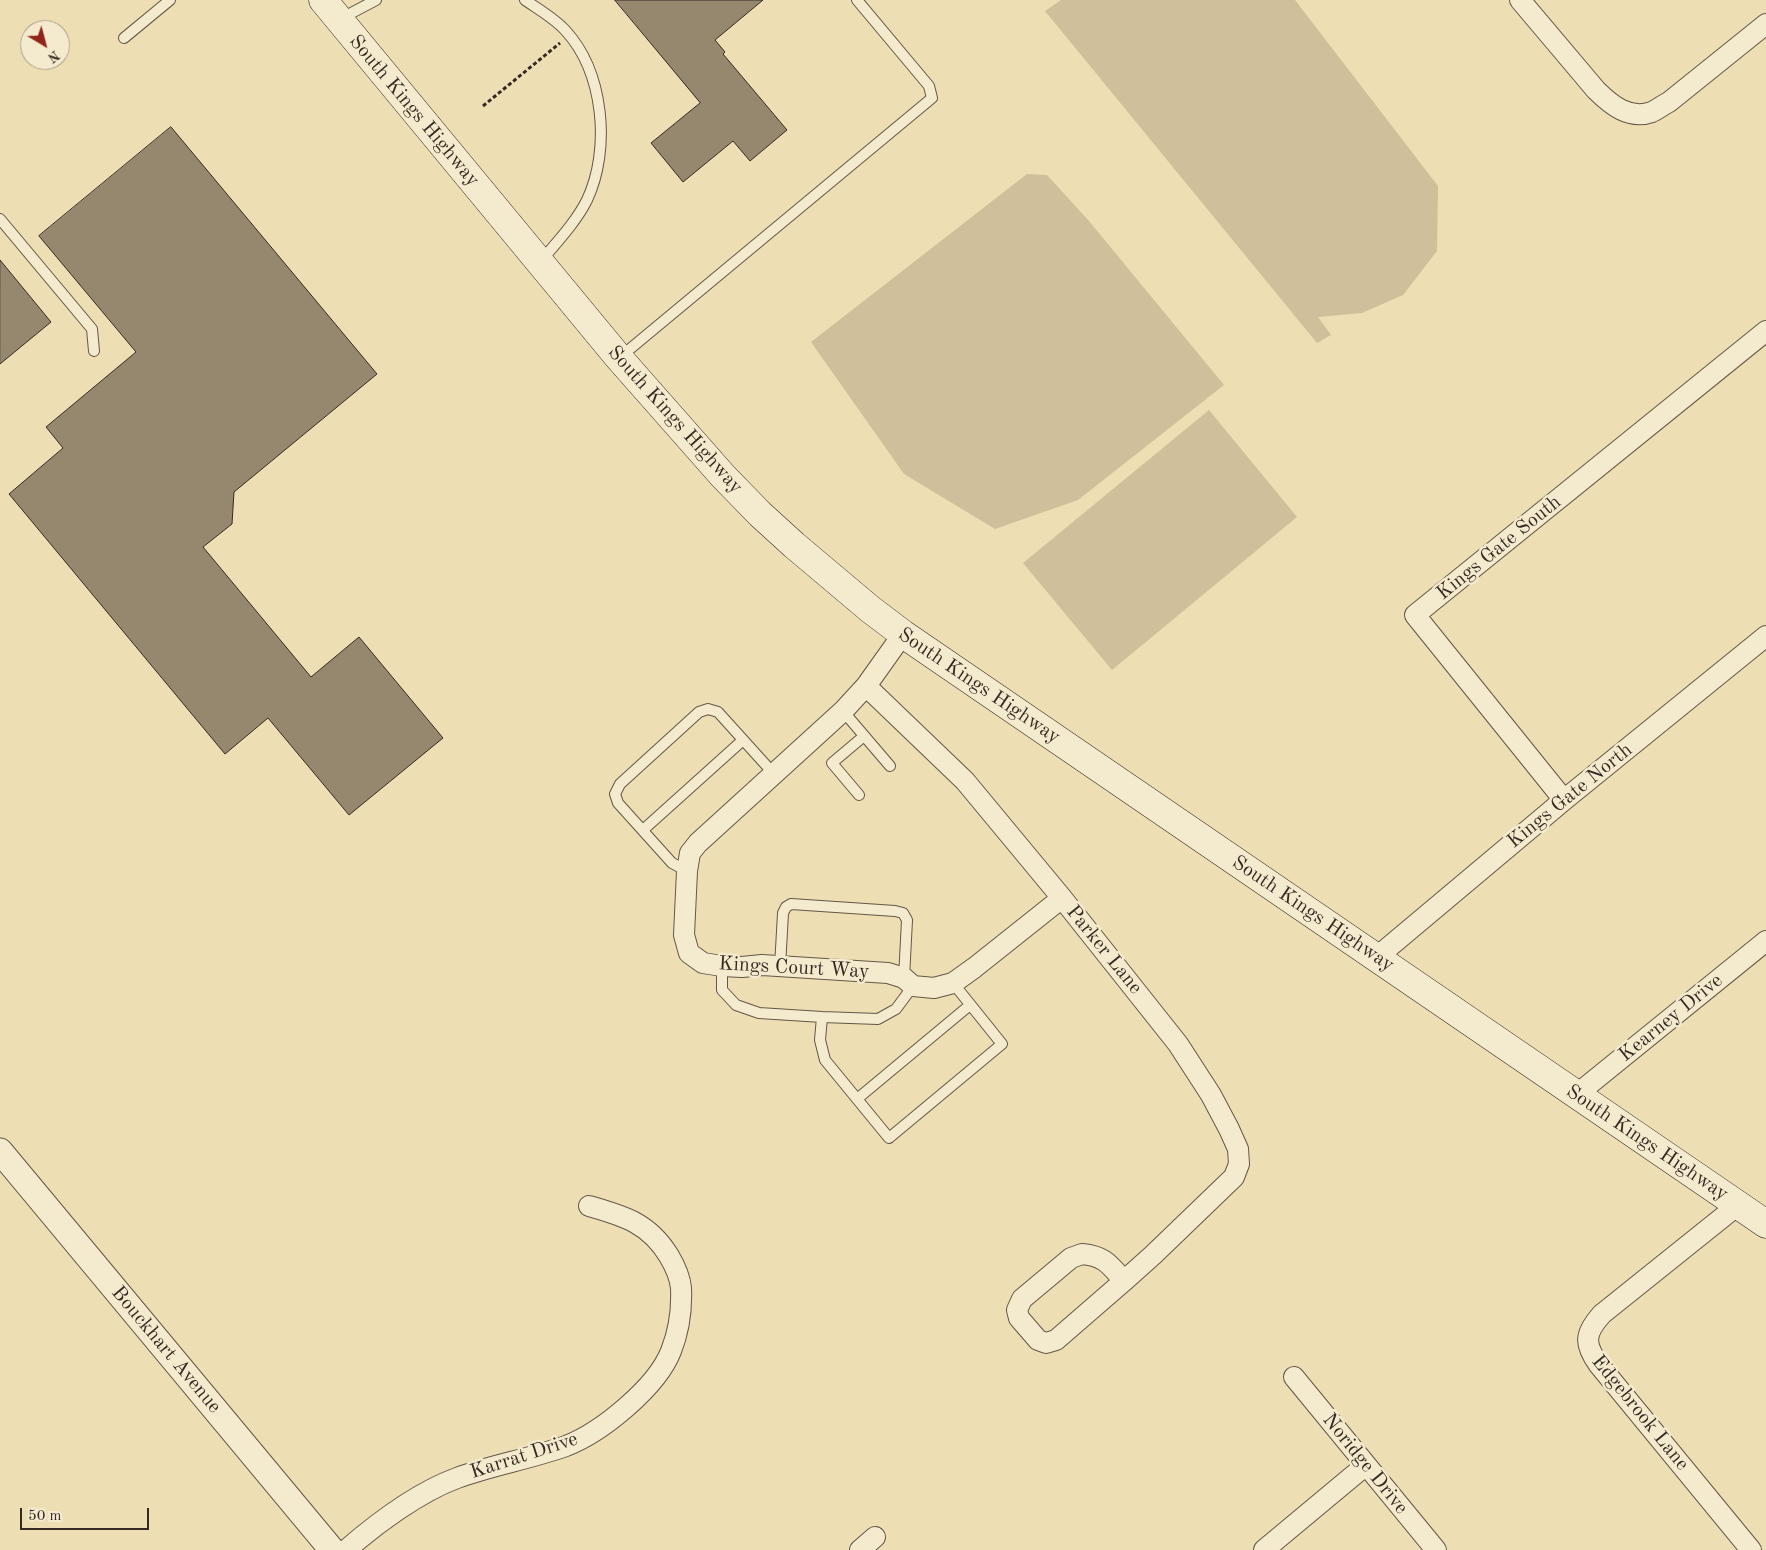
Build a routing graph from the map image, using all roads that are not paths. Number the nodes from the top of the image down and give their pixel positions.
1 (170, 0) edge
2 (376, 0) edge
3 (525, 0) edge
4 (856, 0) edge
5 (1520, 0) edge
6 (331, 10) edge
7 (1766, 24) edge
8 (124, 38) dead end
9 (0, 219) edge
10 (540, 262) junction
11 (1766, 331) edge
12 (94, 351) dead end
13 (619, 358) junction
14 (903, 634) junction
15 (1766, 636) edge
16 (866, 686) junction
17 (843, 711) junction
18 (864, 736) junction
19 (743, 740) junction
20 (890, 766) dead end
21 (774, 774) junction
22 (859, 795) dead end
23 (1564, 800) junction
24 (643, 830) junction
25 (687, 871) junction
26 (1062, 898) junction
27 (1766, 941) edge
28 (1377, 957) junction
29 (722, 966) junction
30 (780, 967) junction
31 (908, 982) junction
32 (953, 983) junction
33 (970, 1005) junction
34 (822, 1017) junction
35 (1576, 1095) junction
36 (857, 1099) junction
37 (0, 1151) edge
38 (1738, 1205) junction
39 (589, 1206) dead end
40 (1766, 1224) edge
41 (1124, 1281) junction
42 (1294, 1377) dead end
43 (1366, 1466) junction
44 (875, 1537) dead end
45 (332, 1550) edge
46 (346, 1550) edge
47 (860, 1550) edge
48 (1264, 1550) edge
49 (1436, 1550) edge
50 (1751, 1550) edge

1 - 8 lane
2 - 6 lane
3 - 10 lane
4 - 13 lane
5 - 7 street
6 - 10 main road, South Kings Highway
9 - 12 lane
10 - 13 main road, South Kings Highway
11 - 23 street, Kings Gate South
13 - 14 main road, South Kings Highway
14 - 16 street
14 - 28 main road, South Kings Highway
15 - 23 street, Kings Gate North
16 - 17 street, Kings Court Way
16 - 26 street, Parker Lane
17 - 18 lane
17 - 21 street, Kings Court Way
18 - 20 lane
18 - 22 lane
19 - 21 lane
19 - 24 lane
19 - 24 lane
21 - 25 street, Kings Court Way
23 - 28 street, Kings Gate North
24 - 25 lane
25 - 29 street, Kings Court Way
26 - 32 street, Kings Court Way
26 - 41 street, Parker Lane
27 - 35 street, Kearney Drive
28 - 35 main road, South Kings Highway
29 - 30 street, Kings Court Way
29 - 34 lane
30 - 31 street, Kings Court Way
30 - 31 lane
31 - 32 street, Kings Court Way
31 - 34 lane
32 - 33 lane
33 - 36 lane
33 - 36 lane
34 - 36 lane
35 - 38 main road, South Kings Highway
37 - 45 street, Bouckhart Avenue
38 - 40 main road, South Kings Highway
38 - 50 street, Edgebrook Lane
39 - 46 street, Karrat Drive
41 - 41 street, Parker Lane
42 - 43 street, Noridge Drive
43 - 48 street
43 - 49 street, Noridge Drive
44 - 47 street

